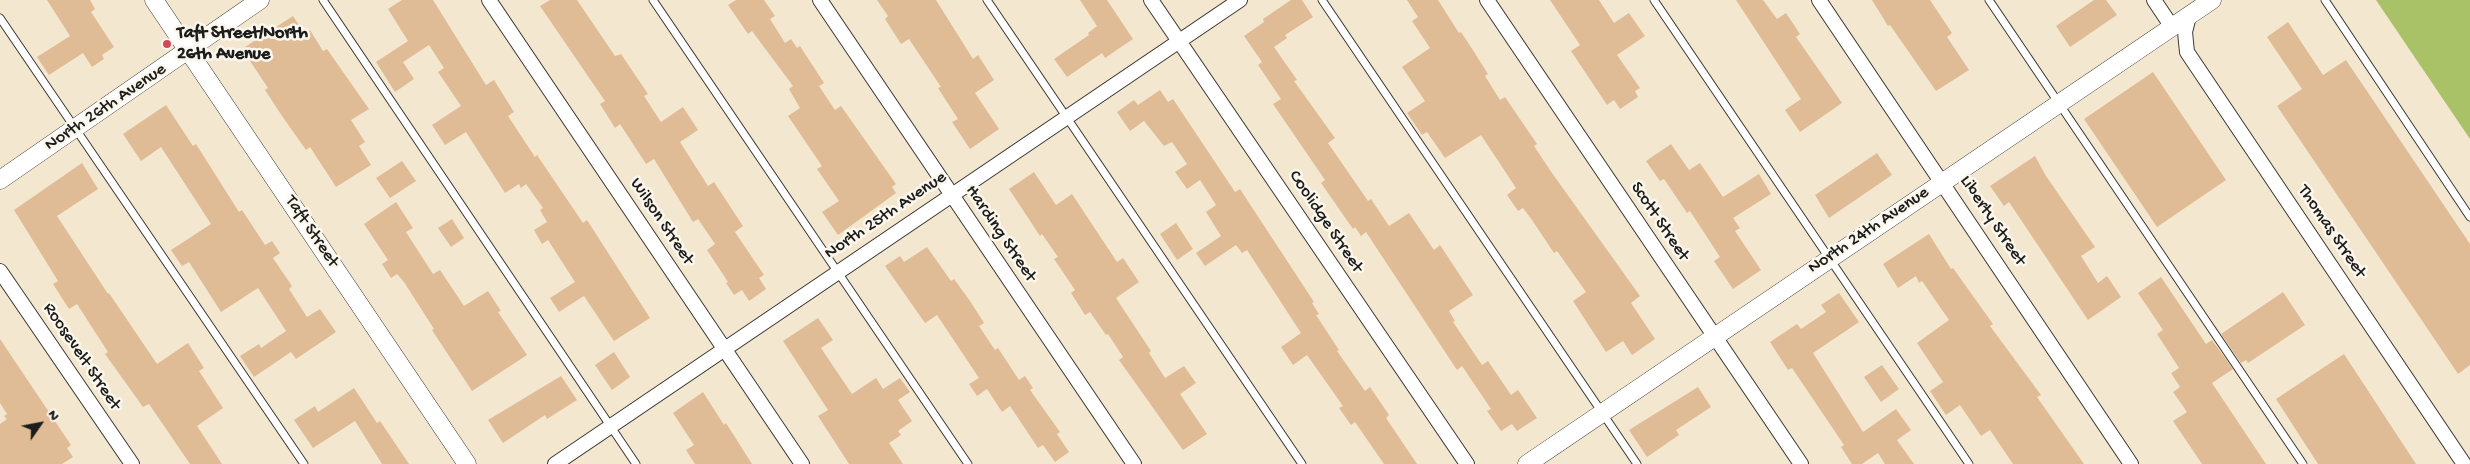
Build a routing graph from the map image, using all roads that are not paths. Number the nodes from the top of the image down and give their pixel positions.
1 (154, 0) edge
2 (260, 0) edge
3 (323, 0) edge
4 (489, 0) edge
5 (653, 0) edge
6 (820, 0) edge
7 (987, 0) edge
8 (1151, 0) edge
9 (1240, 0) edge
10 (1322, 0) edge
11 (1487, 0) edge
12 (1654, 0) edge
13 (1820, 0) edge
14 (1989, 0) edge
15 (2154, 0) edge
16 (2212, 0) edge
17 (2325, 0) edge
18 (2189, 16) junction
19 (0, 18) edge
20 (2172, 27) junction
21 (1179, 41) junction
22 (189, 50) junction
23 (2059, 103) junction
24 (1067, 117) junction
25 (75, 129) junction
26 (0, 180) edge
27 (1943, 181) junction
28 (951, 195) junction
29 (2470, 217) edge
30 (1829, 259) junction
31 (0, 271) edge
32 (838, 272) junction
33 (1714, 337) junction
34 (724, 350) junction
35 (1602, 413) junction
36 (610, 427) junction
37 (132, 464) edge
38 (304, 464) edge
39 (467, 464) edge
40 (555, 464) edge
41 (636, 464) edge
42 (802, 464) edge
43 (968, 464) edge
44 (1134, 464) edge
45 (1302, 464) edge
46 (1467, 464) edge
47 (1527, 464) edge
48 (1637, 464) edge
49 (1800, 464) edge
50 (1969, 464) edge
51 (2131, 464) edge
52 (2303, 464) edge
53 (2464, 464) edge

1 - 22 street, Taft Street
2 - 22 street, North 26th Avenue
3 - 36 lane
4 - 34 street, Wilson Street
5 - 32 lane
6 - 28 street, Harding Street
7 - 24 lane
8 - 21 street, Coolidge Street
9 - 21 street, North 25th Avenue
10 - 35 lane
11 - 33 street, Scott Street
12 - 30 lane
13 - 27 street, Liberty Street
14 - 23 lane
15 - 20 street
16 - 18 street, North 24th Avenue
17 - 29 lane
18 - 20 street, North 24th Avenue
18 - 53 street, Thomas Street
19 - 25 lane
20 - 23 street, North 24th Avenue
21 - 24 street, North 25th Avenue
21 - 46 street, Coolidge Street
22 - 25 street, North 26th Avenue
22 - 39 street, Taft Street
23 - 27 street, North 24th Avenue
23 - 52 lane
24 - 28 street, North 25th Avenue
24 - 45 lane
25 - 26 street, North 26th Avenue
25 - 38 lane
27 - 30 street, North 24th Avenue
27 - 51 street, Liberty Street
28 - 32 street, North 25th Avenue
28 - 44 street, Harding Street
30 - 33 street, North 24th Avenue
30 - 50 lane
31 - 37 street, Roosevelt Street
32 - 34 street, North 25th Avenue
32 - 43 lane
33 - 35 street, North 24th Avenue
33 - 49 street, Scott Street
34 - 36 street, North 25th Avenue
34 - 42 street, Wilson Street
35 - 47 street, North 24th Avenue
35 - 48 lane
36 - 40 street, North 25th Avenue
36 - 41 lane

